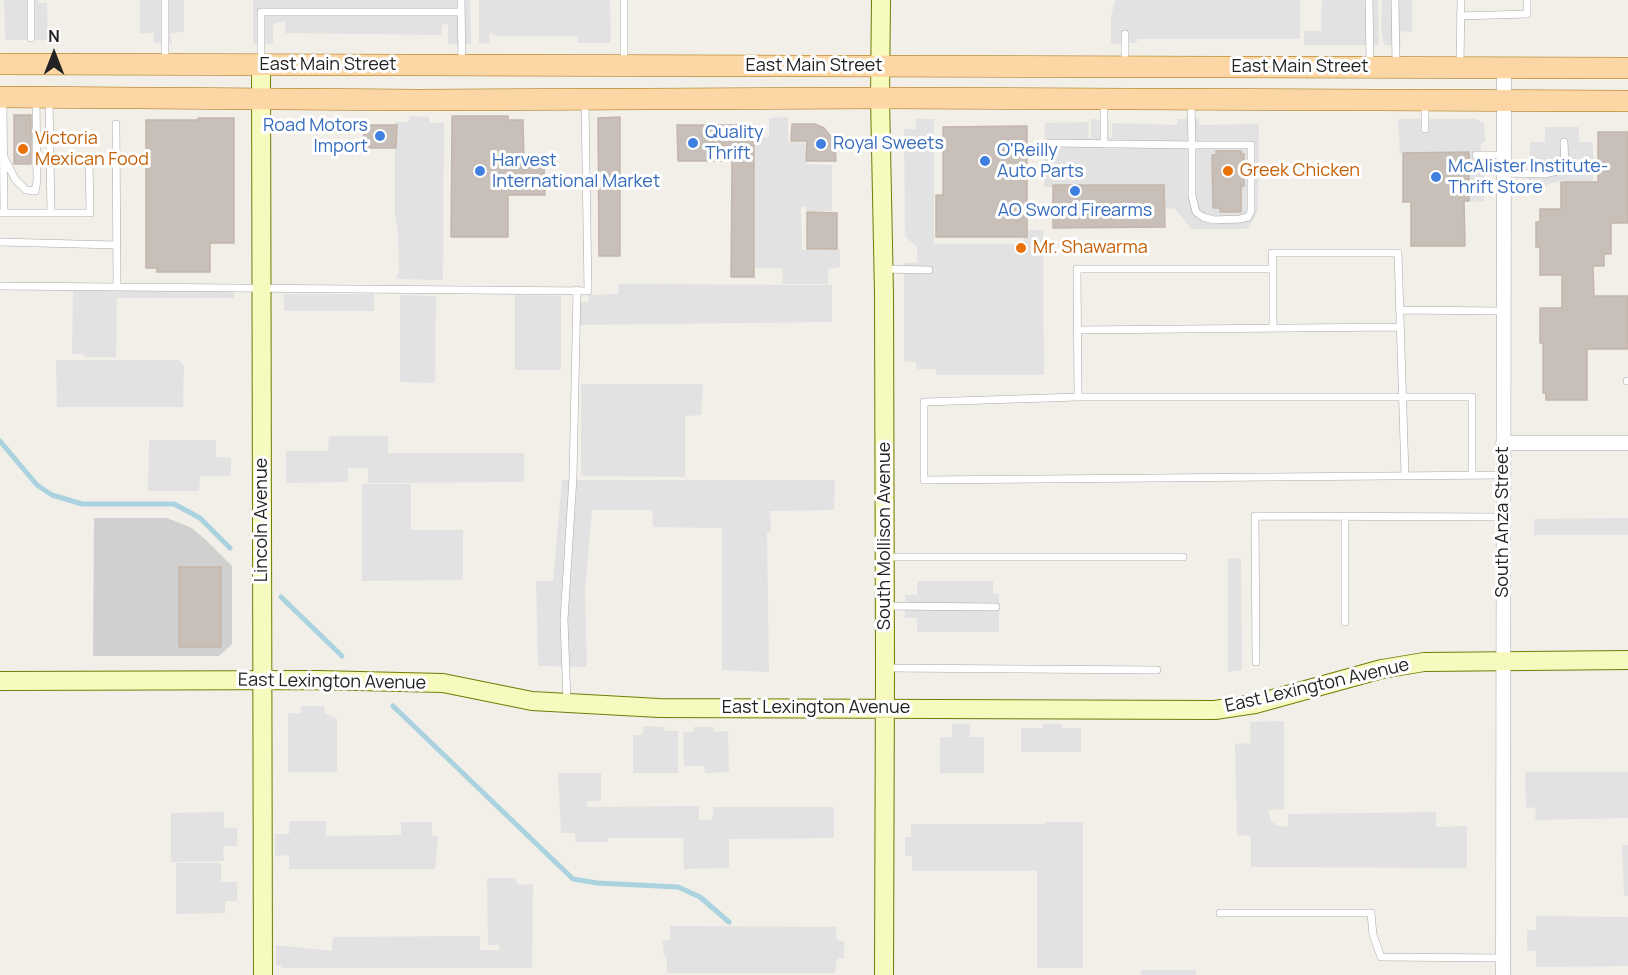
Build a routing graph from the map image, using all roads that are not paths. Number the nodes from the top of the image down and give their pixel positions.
1 (31, 0) edge
2 (165, 0) edge
3 (461, 0) edge
4 (624, 0) edge
5 (881, 0) edge
6 (1369, 0) edge
7 (1395, 0) edge
8 (1461, 0) edge
9 (1527, 0) edge
10 (461, 12) junction
11 (1460, 16) junction
12 (1125, 34) dead end
13 (31, 38) dead end
14 (0, 64) edge
15 (165, 64) junction
16 (261, 64) junction
17 (462, 65) junction
18 (624, 66) junction
19 (880, 66) junction
20 (1125, 66) junction
21 (1370, 67) junction
22 (1396, 67) junction
23 (1460, 67) junction
24 (1628, 68) edge
25 (1504, 69) junction
26 (2, 97) edge
27 (42, 98) junction
28 (880, 98) junction
29 (260, 99) junction
30 (585, 99) junction
31 (1104, 99) junction
32 (1191, 99) junction
33 (462, 100) junction
34 (1425, 100) junction
35 (1503, 101) junction
36 (1628, 101) edge
37 (116, 124) dead end
38 (1425, 129) dead end
39 (1564, 142) dead end
40 (1050, 143) dead end
41 (1104, 144) junction
42 (1192, 145) junction
43 (1476, 155) dead end
44 (1503, 155) junction
45 (4, 157) junction
46 (89, 159) dead end
47 (1503, 173) junction
48 (2, 213) edge
49 (51, 213) junction
50 (0, 243) edge
51 (116, 245) junction
52 (883, 269) junction
53 (1273, 269) junction
54 (929, 270) dead end
55 (0, 286) edge
56 (117, 286) junction
57 (262, 287) junction
58 (577, 290) junction
59 (1399, 310) junction
60 (1503, 311) junction
61 (1399, 327) junction
62 (1273, 328) junction
63 (1078, 330) junction
64 (1078, 397) junction
65 (1401, 397) junction
66 (1503, 443) junction
67 (1628, 443) edge
68 (1405, 475) junction
69 (1472, 475) junction
70 (1503, 475) junction
71 (1345, 517) junction
72 (1503, 517) junction
73 (885, 557) junction
74 (1183, 557) dead end
75 (885, 606) junction
76 (996, 607) dead end
77 (1346, 622) dead end
78 (1503, 660) junction
79 (1628, 660) edge
80 (1256, 662) dead end
81 (885, 668) junction
82 (1157, 670) dead end
83 (261, 680) junction
84 (0, 681) edge
85 (567, 703) junction
86 (885, 708) junction
87 (1220, 914) dead end
88 (1503, 958) junction
89 (263, 975) edge
90 (884, 975) edge
91 (1503, 975) edge

1 - 13 lane
2 - 15 lane
3 - 10 lane
4 - 18 lane
5 - 19 street, South Mollison Avenue
6 - 21 lane
7 - 22 lane
8 - 11 lane
9 - 11 lane
10 - 16 lane
10 - 17 lane
11 - 23 lane
12 - 20 lane
14 - 15 main road, East Main Street
15 - 16 main road, East Main Street
16 - 17 main road, East Main Street
16 - 29 street, Lincoln Avenue
17 - 18 main road, East Main Street
17 - 33 main road
18 - 19 main road, East Main Street
19 - 20 main road, East Main Street
19 - 28 street, South Mollison Avenue
20 - 21 main road, East Main Street
21 - 22 main road, East Main Street
22 - 23 main road, East Main Street
23 - 25 main road, East Main Street
24 - 25 main road, East Main Street
25 - 35 street, South Anza Street
26 - 27 main road, East Main Street
26 - 45 lane
27 - 29 main road, East Main Street
27 - 45 lane
27 - 49 lane
28 - 30 main road, East Main Street
28 - 31 main road, East Main Street
28 - 52 street, South Mollison Avenue
29 - 33 main road, East Main Street
29 - 57 street, Lincoln Avenue
30 - 33 main road, East Main Street
30 - 58 lane
31 - 32 main road, East Main Street
31 - 41 lane
32 - 34 main road, East Main Street
32 - 42 lane
34 - 35 main road, East Main Street
34 - 38 lane
35 - 36 main road, East Main Street
35 - 44 street, South Anza Street
37 - 51 lane
39 - 47 lane
40 - 41 lane
41 - 42 lane
42 - 42 lane
43 - 44 lane
44 - 47 street, South Anza Street
45 - 48 lane
46 - 49 lane
47 - 60 street, South Anza Street
48 - 49 lane
50 - 51 lane
51 - 56 lane
52 - 54 lane
52 - 73 street, South Mollison Avenue
53 - 59 lane
53 - 62 lane
53 - 63 lane
55 - 56 lane
56 - 57 lane
57 - 58 lane
57 - 83 street, Lincoln Avenue
58 - 85 lane
59 - 60 lane
59 - 61 lane
60 - 66 street, South Anza Street
61 - 62 lane
61 - 65 lane
62 - 63 lane
63 - 64 lane
64 - 65 lane
64 - 68 lane
65 - 68 lane
65 - 69 lane
66 - 67 street
66 - 70 street, South Anza Street
68 - 69 lane
69 - 70 lane
70 - 72 street, South Anza Street
71 - 72 lane
71 - 77 lane
71 - 80 lane
72 - 78 street, South Anza Street
73 - 74 lane
73 - 75 street, South Mollison Avenue
75 - 76 lane
75 - 81 street, South Mollison Avenue
78 - 79 street, East Lexington Avenue
78 - 86 street, East Lexington Avenue
78 - 88 street, South Anza Street
81 - 82 lane
81 - 86 street, South Mollison Avenue
83 - 84 street, East Lexington Avenue
83 - 85 street, East Lexington Avenue
83 - 89 street, Lincoln Avenue
85 - 86 street, East Lexington Avenue
86 - 90 street, South Mollison Avenue
87 - 88 lane
88 - 91 street, South Anza Street

